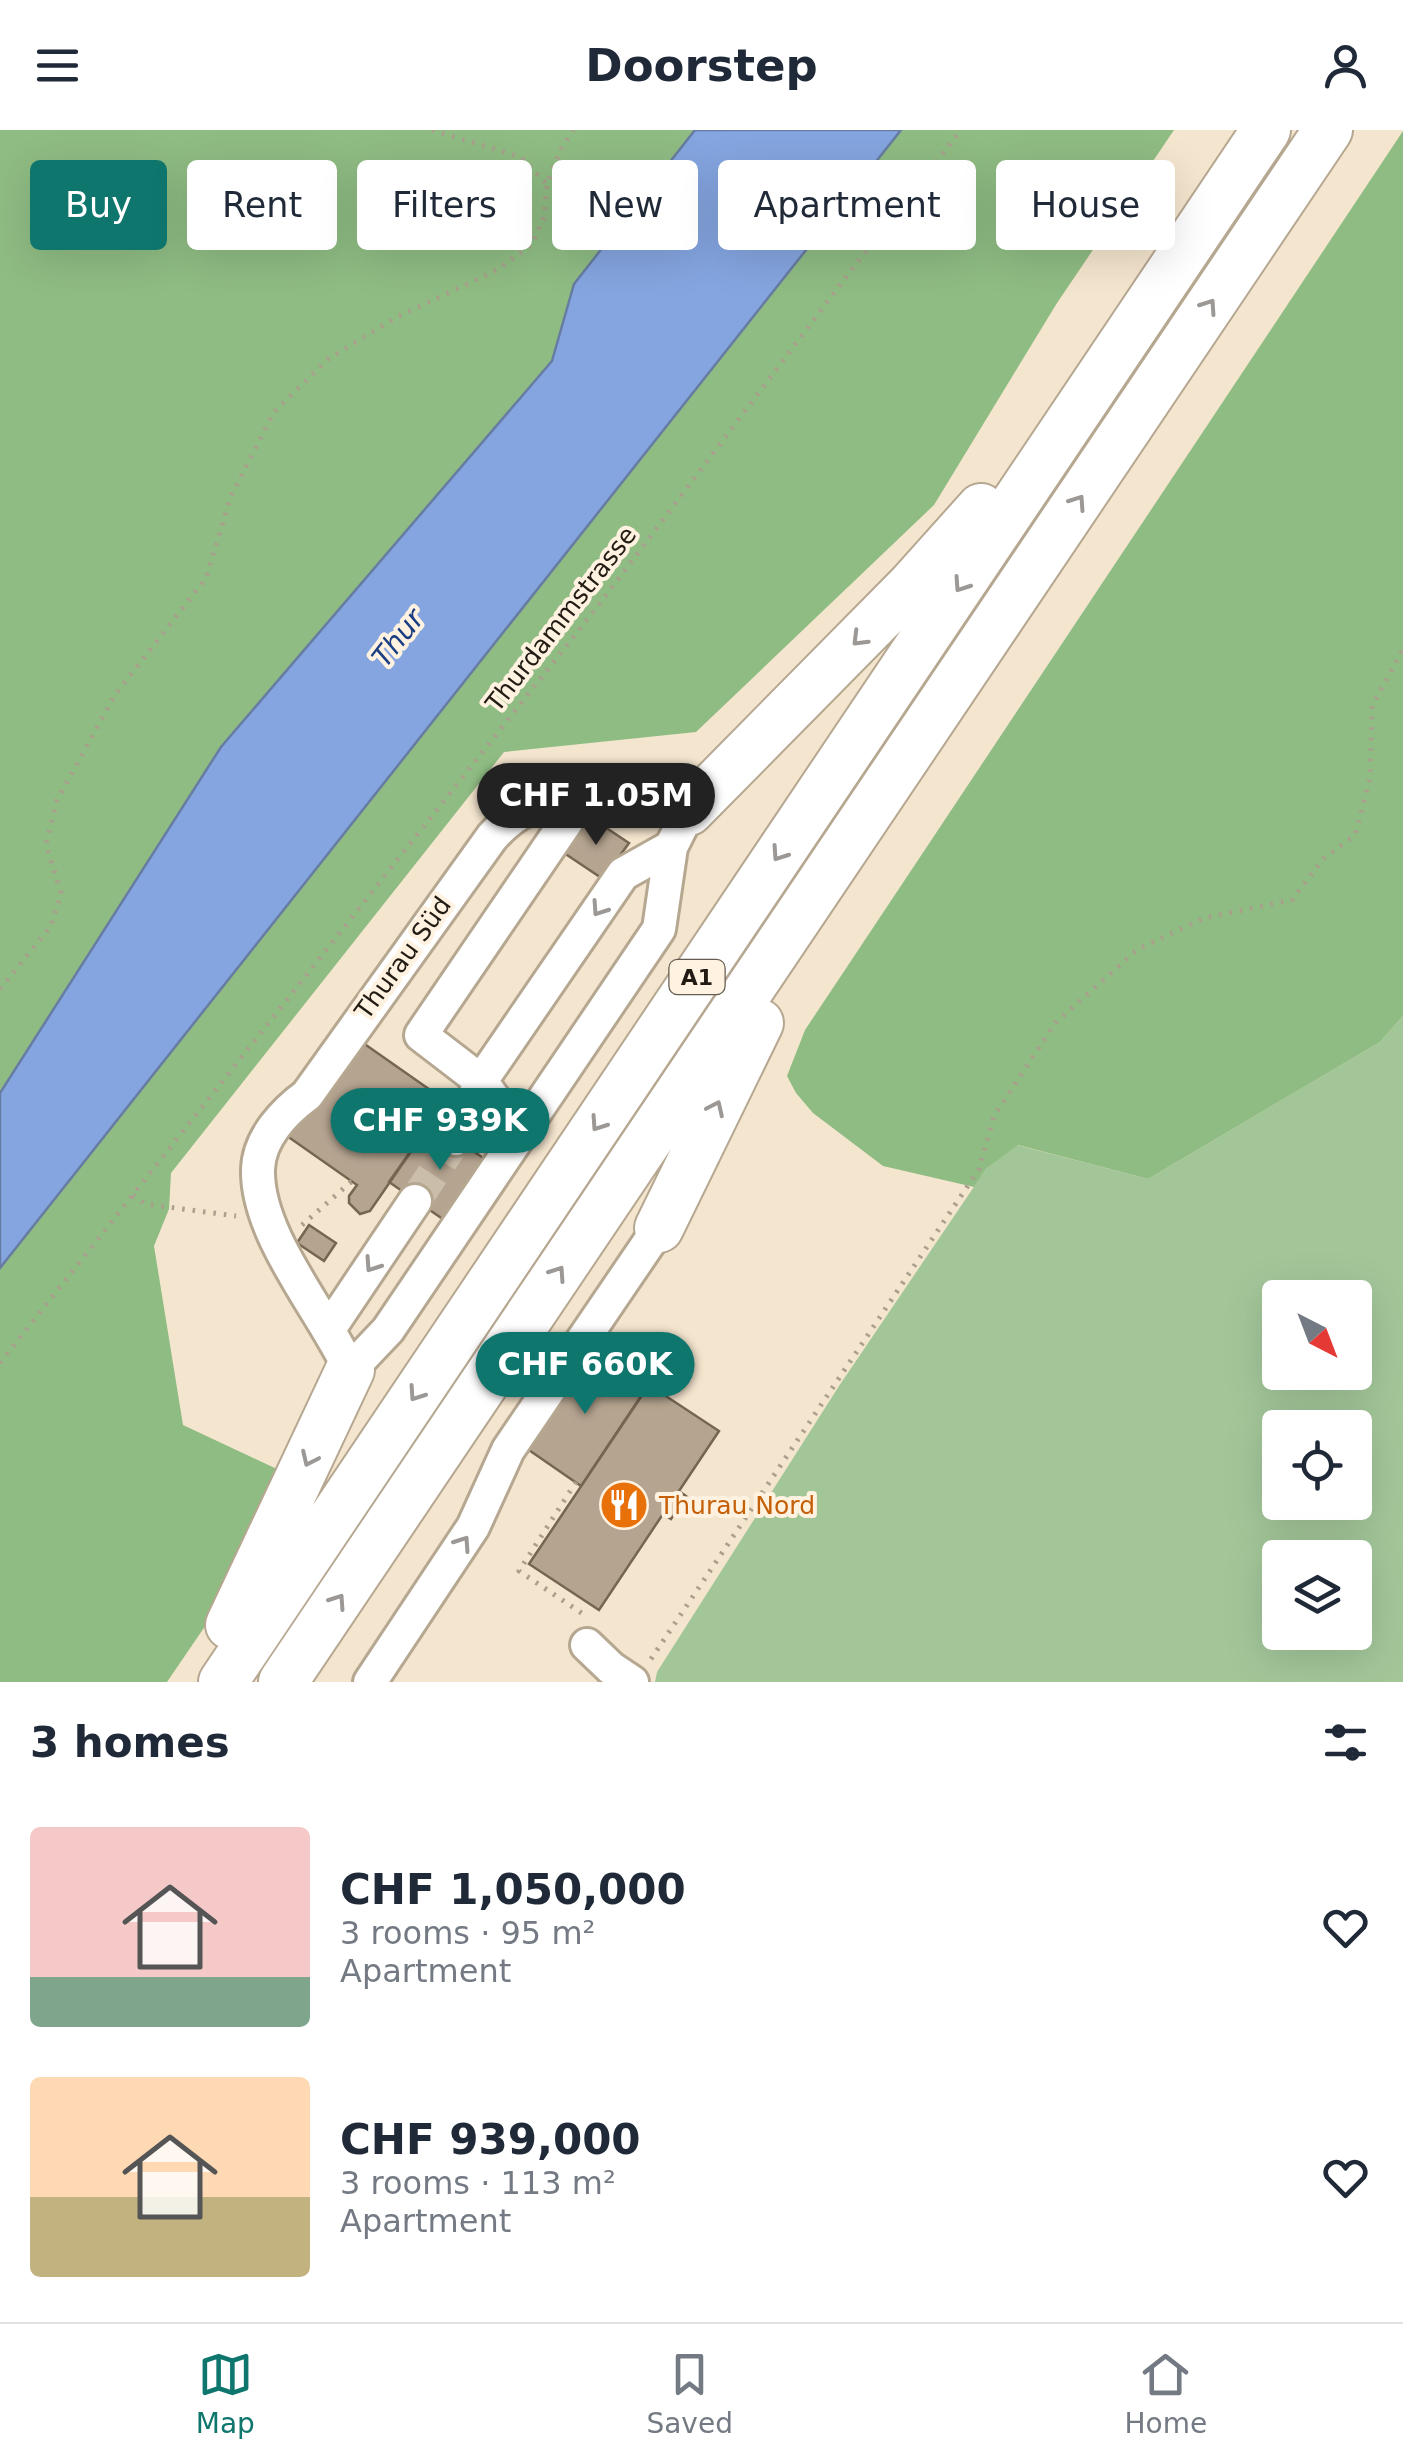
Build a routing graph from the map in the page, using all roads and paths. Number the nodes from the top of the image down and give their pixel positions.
1 (432, 130) edge
2 (573, 130) edge
3 (961, 130) edge
4 (1266, 130) edge
5 (1328, 130) edge
6 (547, 184) junction
7 (1171, 272) junction
8 (1403, 649) edge
9 (946, 700) junction
10 (574, 800) junction
11 (680, 829) junction
12 (0, 989) edge
13 (481, 1081) junction
14 (520, 1136) junction
15 (456, 1139) tunnel mouth
16 (416, 1200) tunnel mouth
17 (659, 1228) joint
18 (339, 1350) junction
19 (0, 1363) edge
20 (647, 1374) dead end
21 (644, 1384) dead end
22 (576, 1482) dead end
23 (591, 1634) joint
24 (641, 1667) edge
25 (199, 1682) edge
26 (223, 1682) edge
27 (284, 1682) edge
28 (370, 1682) edge

1 - 6 path
2 - 6 path
3 - 19 path, Thurdammstrasse
4 - 7 highway, A1
9 -> 5 highway, A1
6 - 12 path
7 -> 11 highway, A1
7 -> 26 highway, A1
8 - 24 path
17 -> 9 highway, A1
27 -> 9 highway, A1
10 - 11 lane, Thurau Süd
10 - 13 lane
10 - 18 lane, Thurau Süd
11 -> 13 lane
11 - 14 lane
13 - 14 lane
13 - 15 lane
14 - 18 lane
16 -> 18 lane
28 -> 17 lane
18 -> 25 highway
20 - 21 path
22 - 23 path
23 - 24 lane

